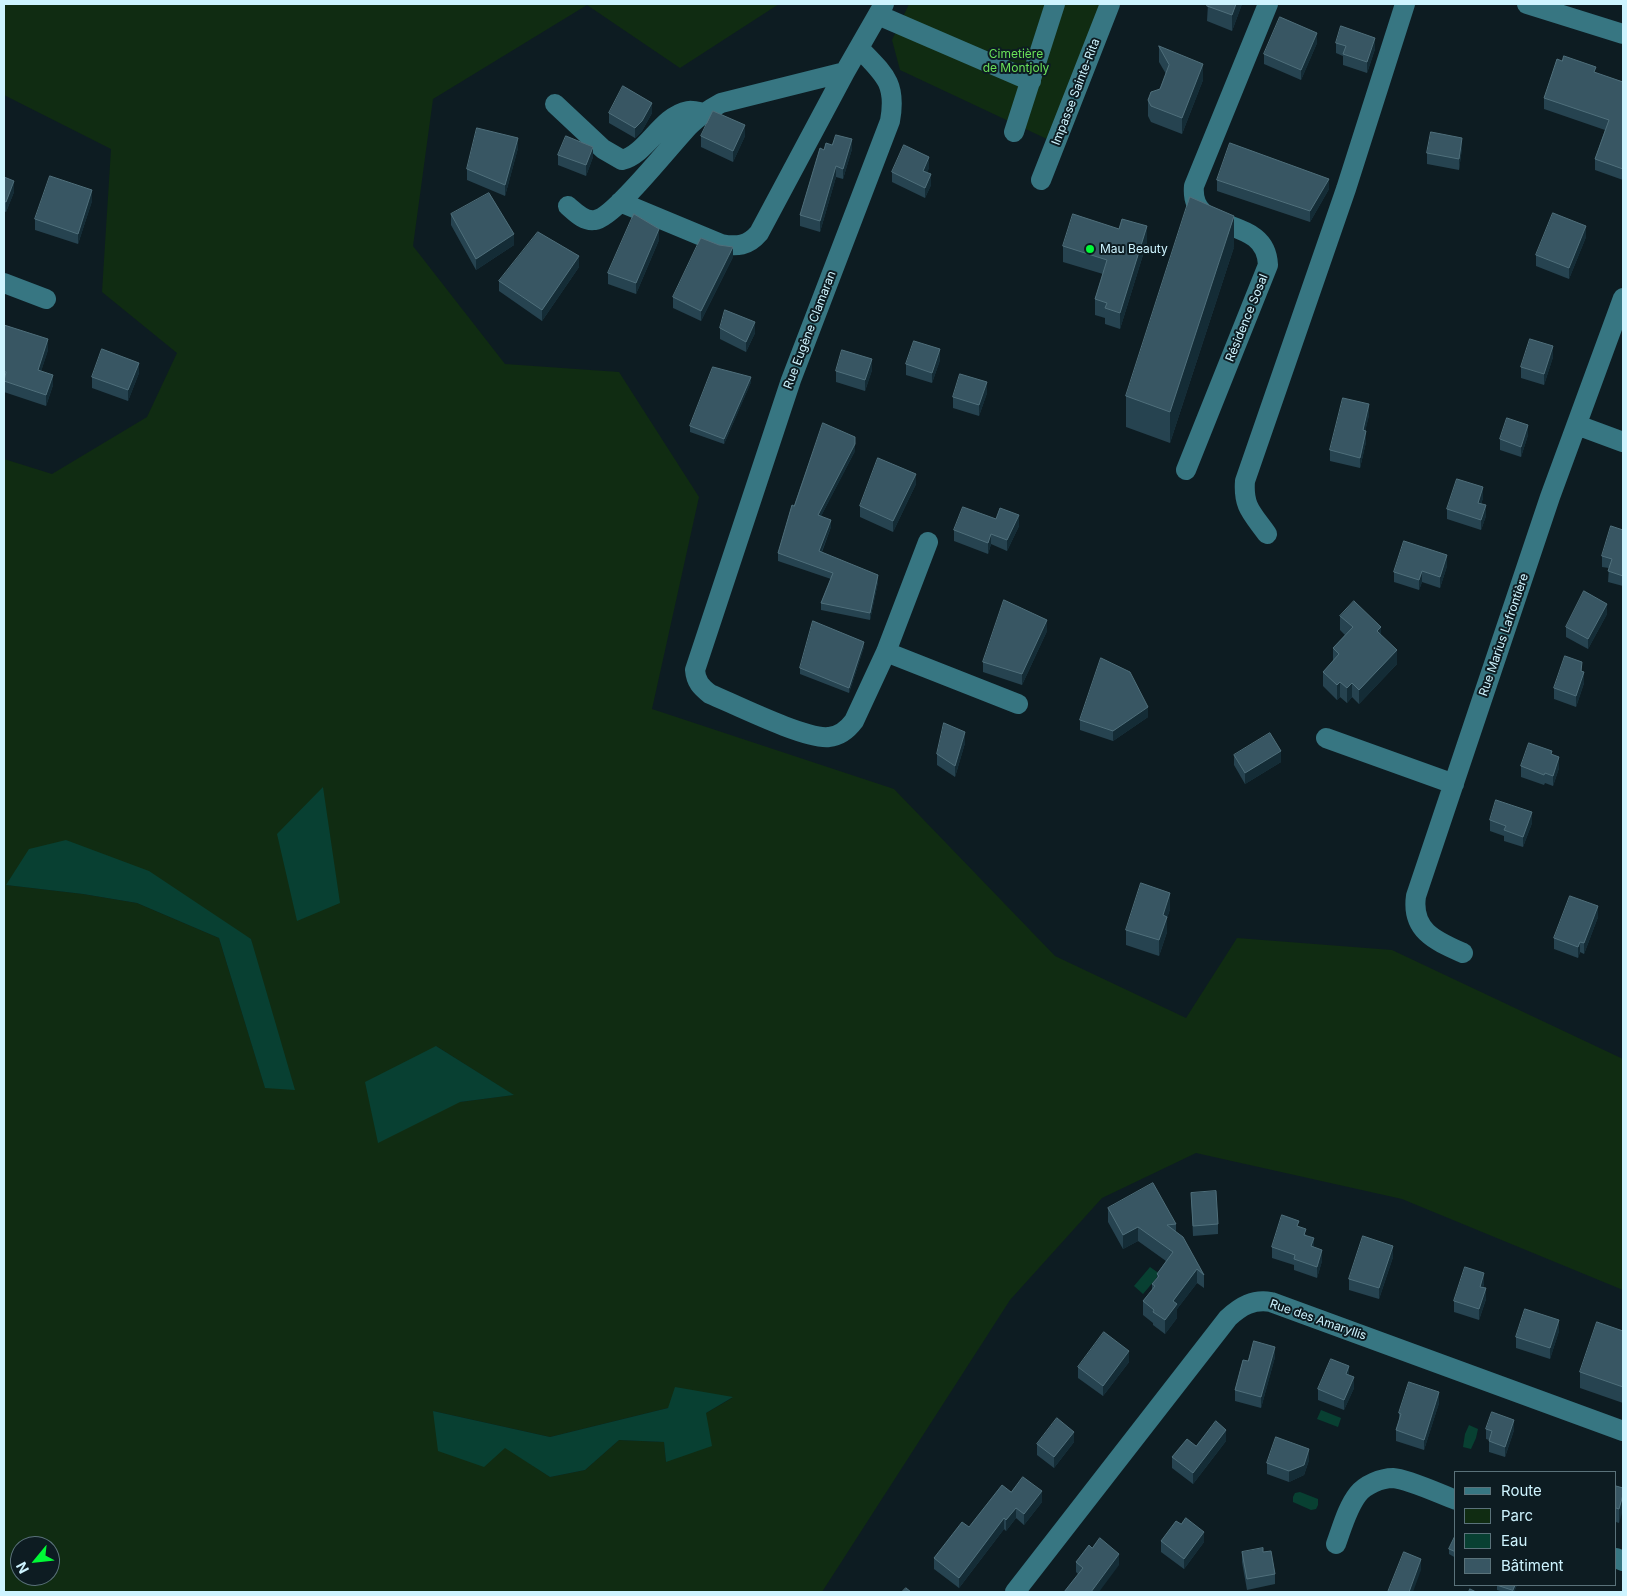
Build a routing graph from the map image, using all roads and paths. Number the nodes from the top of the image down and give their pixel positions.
1 (1055, 4) edge
2 (1110, 4) edge
3 (1268, 4) edge
4 (1405, 4) edge
5 (1527, 4) edge
6 (881, 9) edge
7 (1623, 34) edge
8 (859, 48) junction
9 (845, 72) junction
10 (1031, 81) junction
11 (555, 104) dead end
12 (704, 113) junction
13 (1014, 132) dead end
14 (1041, 180) dead end
15 (620, 202) junction
16 (568, 206) dead end
17 (4, 283) edge
18 (1623, 298) edge
19 (46, 299) dead end
20 (1577, 425) junction
21 (1623, 442) edge
22 (1186, 470) dead end
23 (1267, 534) dead end
24 (928, 542) dead end
25 (886, 652) junction
26 (1018, 704) dead end
27 (1326, 738) dead end
28 (1454, 784) junction
29 (1463, 953) dead end
30 (1623, 1431) edge
31 (1454, 1499) edge
32 (1336, 1544) dead end
33 (1015, 1592) edge

1 - 10 street
2 - 14 street, Impasse Sainte-Rita
3 - 22 street, Résidence Sosal
4 - 23 street
5 - 7 street
6 - 8 street
6 - 10 street
8 - 9 street
8 - 25 street, Rue Eugène Clamaran
9 - 12 street
9 - 15 street
10 - 13 street
11 - 12 street
12 - 15 street
15 - 16 street
17 - 19 street
18 - 20 street, Rue Marius Lafrontière
20 - 21 street
20 - 28 street, Rue Marius Lafrontière
24 - 25 street
25 - 26 street
27 - 28 street
28 - 29 street, Rue Marius Lafrontière
30 - 33 street, Rue des Amaryllis
31 - 32 street

